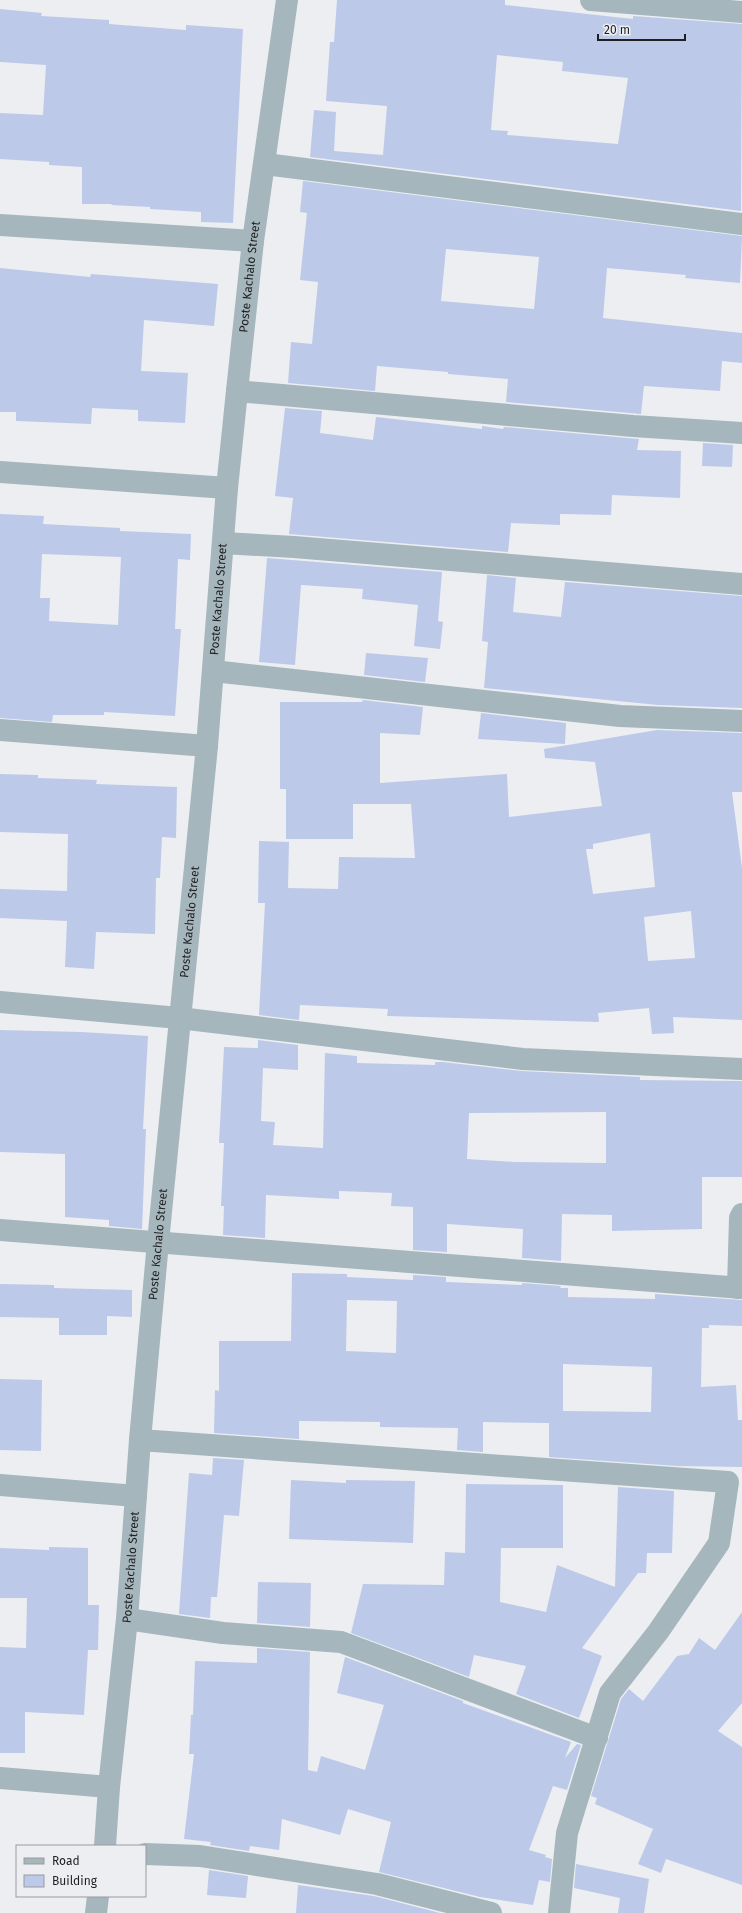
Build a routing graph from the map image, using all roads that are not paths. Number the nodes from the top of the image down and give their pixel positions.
1 (287, 0) edge
2 (591, 0) edge
3 (735, 8) edge
4 (266, 164) junction
5 (742, 224) edge
6 (0, 225) edge
7 (253, 242) junction
8 (237, 391) junction
9 (742, 433) edge
10 (0, 472) edge
11 (227, 488) junction
12 (223, 543) junction
13 (742, 584) edge
14 (213, 671) junction
15 (742, 721) edge
16 (0, 730) edge
17 (207, 746) junction
18 (0, 1002) edge
19 (179, 1018) junction
20 (742, 1069) edge
21 (742, 1214) edge
22 (0, 1230) edge
23 (158, 1242) junction
24 (740, 1288) edge
25 (140, 1440) junction
26 (0, 1486) edge
27 (136, 1496) junction
28 (127, 1619) junction
29 (597, 1738) junction
30 (0, 1778) edge
31 (109, 1787) junction
32 (105, 1845) edge
33 (146, 1854) edge
34 (98, 1897) edge
35 (96, 1913) edge
36 (491, 1913) edge
37 (558, 1913) edge

1 - 4 street, Poste Kachalo Street
2 - 3 street
4 - 5 street
4 - 7 street, Poste Kachalo Street
6 - 7 street
7 - 8 street, Poste Kachalo Street
8 - 9 street
8 - 11 street, Poste Kachalo Street
10 - 11 street
11 - 12 street, Poste Kachalo Street
12 - 13 street
12 - 14 street, Poste Kachalo Street
14 - 15 street
14 - 17 street, Poste Kachalo Street
16 - 17 street
17 - 19 street, Poste Kachalo Street
18 - 19 street
19 - 20 street
19 - 23 street, Poste Kachalo Street
21 - 24 street
22 - 23 street
23 - 24 street
23 - 25 street, Poste Kachalo Street
25 - 27 street, Poste Kachalo Street
25 - 29 street
26 - 27 street
27 - 28 street, Poste Kachalo Street
28 - 29 street
28 - 31 street, Poste Kachalo Street
29 - 37 street
30 - 31 street
31 - 32 street, Poste Kachalo Street
33 - 36 street
34 - 35 street

